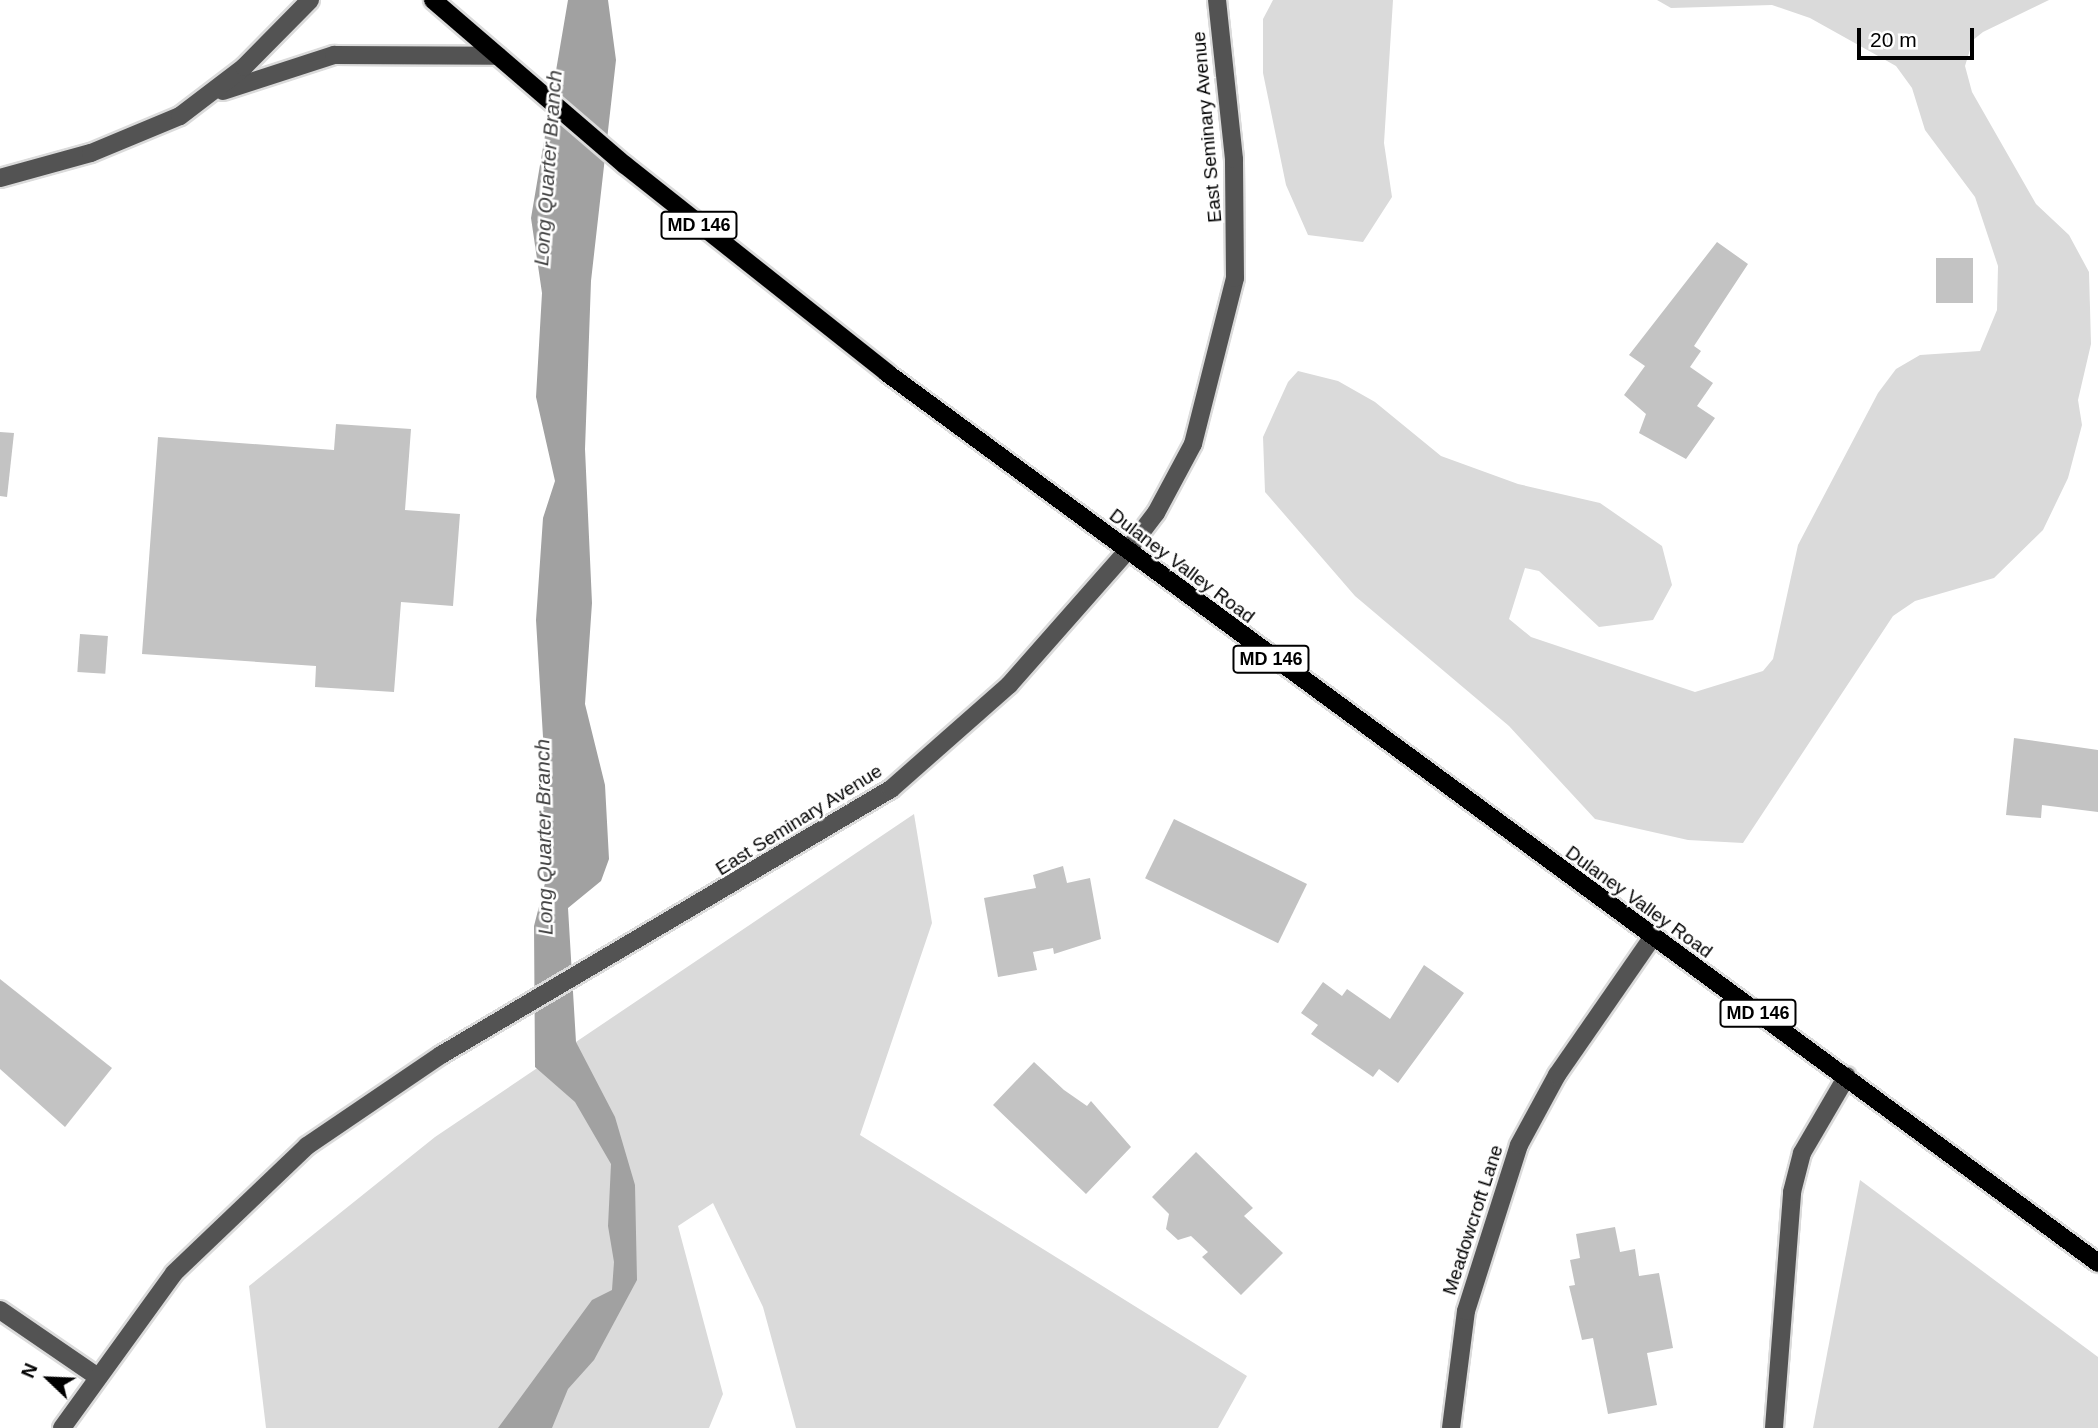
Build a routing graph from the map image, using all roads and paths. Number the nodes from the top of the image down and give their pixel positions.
1 (310, 0) edge
2 (433, 0) edge
3 (1217, 0) edge
4 (498, 56) junction
5 (206, 97) junction
6 (0, 178) edge
7 (1127, 551) junction
8 (1652, 938) junction
9 (1847, 1076) junction
10 (2098, 1263) edge
11 (0, 1310) edge
12 (96, 1375) junction
13 (62, 1428) edge
14 (1451, 1428) edge
15 (1774, 1428) edge

1 - 5 street
2 - 4 main road, Dulaney Valley Road / MD 146
3 - 7 street, East Seminary Avenue
4 - 5 street
4 - 7 main road, Dulaney Valley Road / MD 146
5 - 6 street
7 - 8 main road, Dulaney Valley Road / MD 146
7 - 12 street, East Seminary Avenue
8 - 9 main road, Dulaney Valley Road / MD 146
8 - 14 street, Meadowcroft Lane
9 - 10 main road, Dulaney Valley Road / MD 146
9 - 15 street
11 - 12 street
12 - 13 street, East Seminary Avenue

